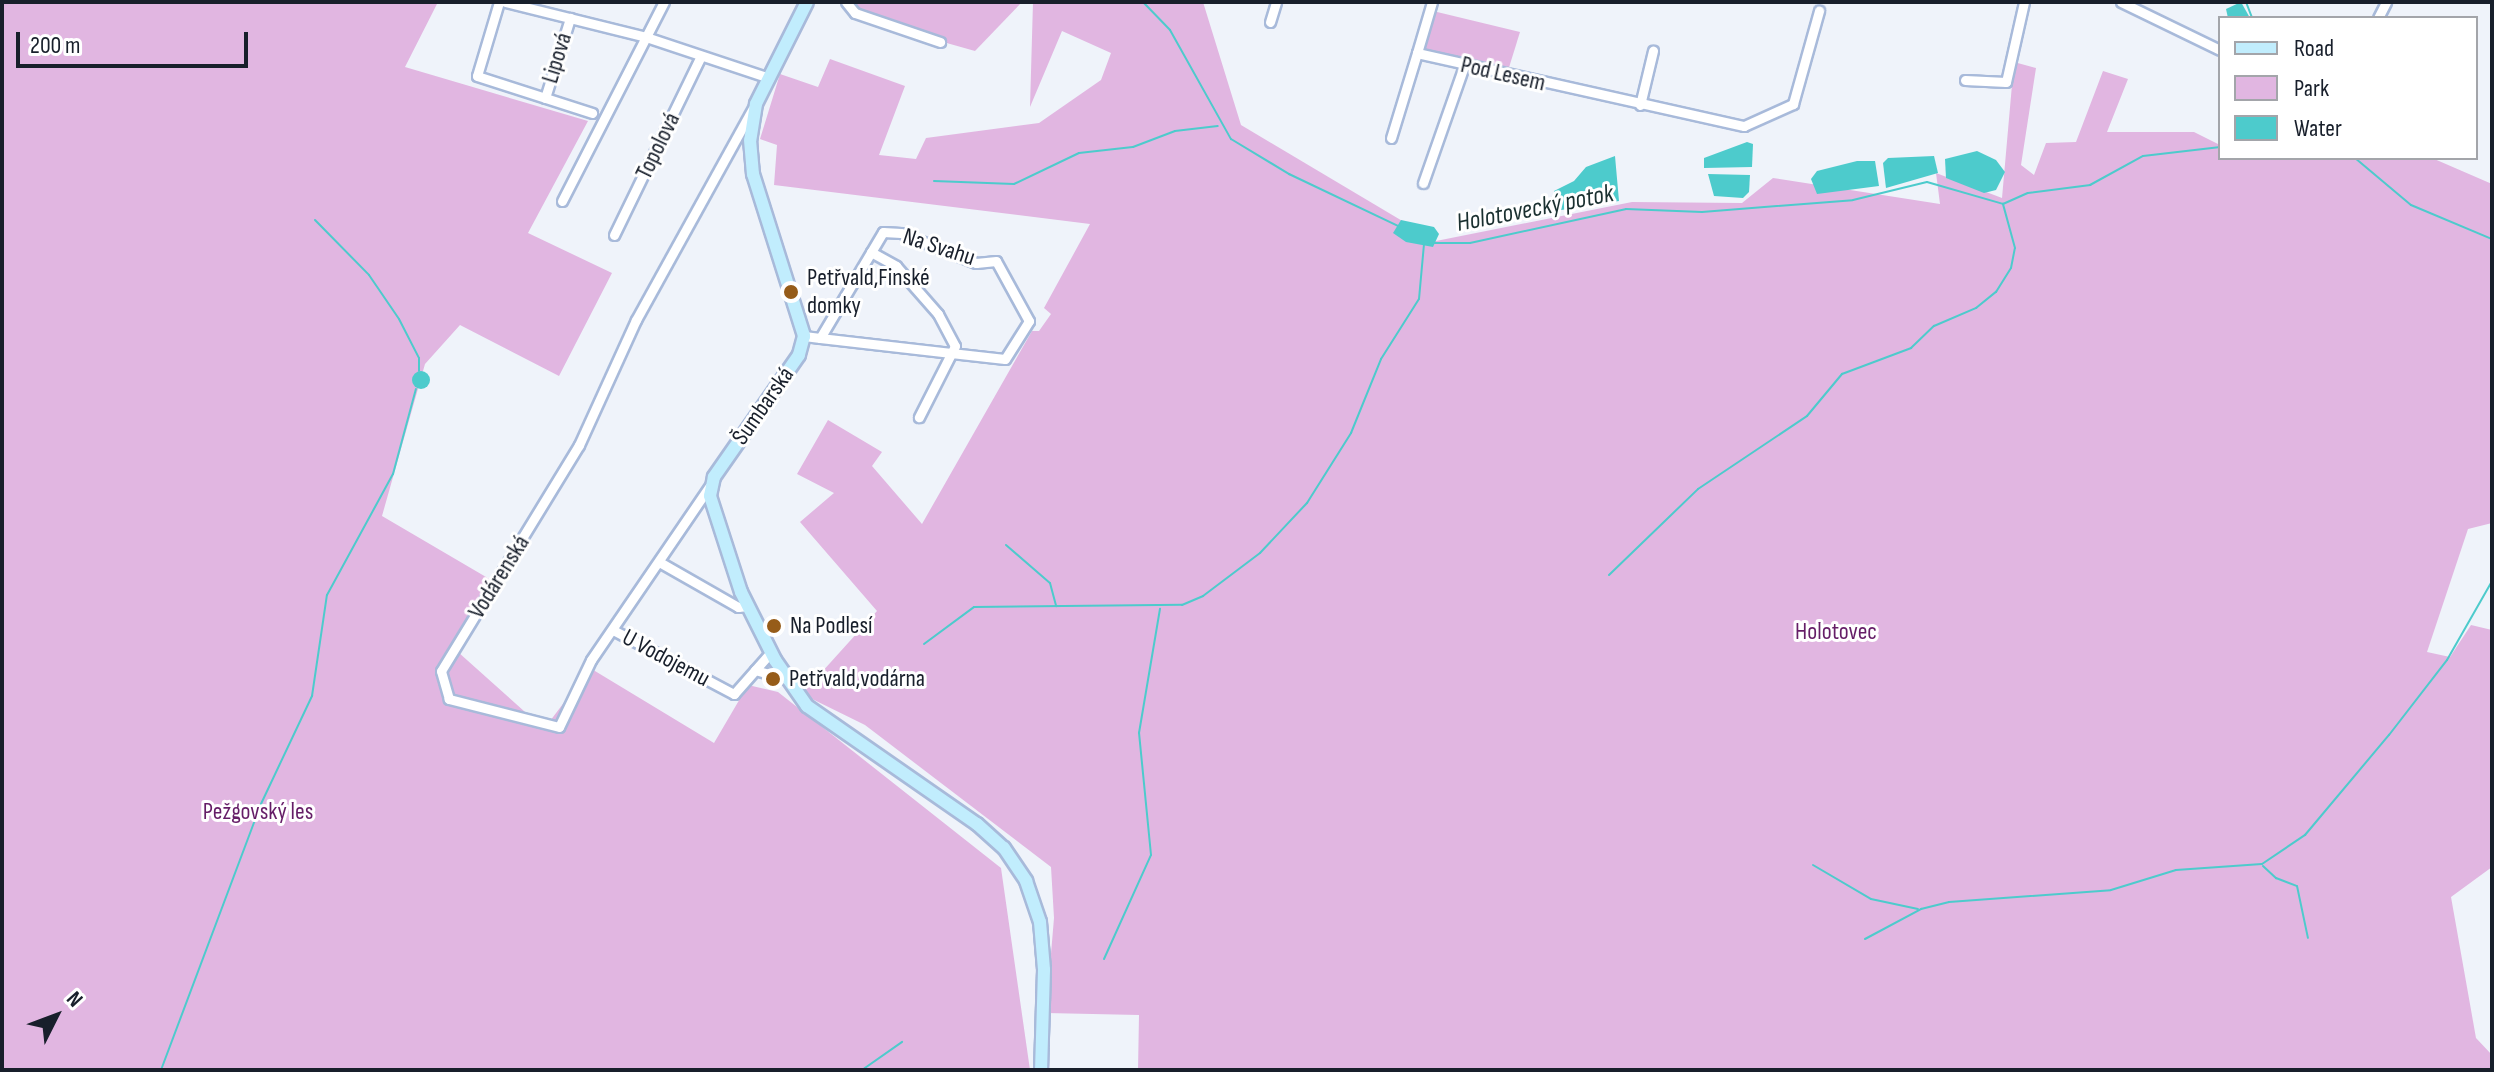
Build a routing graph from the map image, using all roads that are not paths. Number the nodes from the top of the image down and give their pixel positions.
1 (502, 2) edge
2 (664, 2) edge
3 (807, 2) edge
4 (846, 2) edge
5 (1276, 2) edge
6 (1432, 2) edge
7 (2024, 2) edge
8 (2121, 2) edge
9 (1819, 11) dead end
10 (570, 18) junction
11 (1270, 22) dead end
12 (646, 37) junction
13 (940, 42) dead end
14 (2218, 49) edge
15 (1653, 51) dead end
16 (1417, 53) junction
17 (701, 56) junction
18 (1464, 66) junction
19 (769, 78) junction
20 (1965, 80) dead end
21 (545, 98) junction
22 (756, 104) junction
23 (1640, 105) junction
24 (592, 113) dead end
25 (1391, 138) dead end
26 (1423, 183) dead end
27 (562, 201) dead end
28 (614, 235) dead end
29 (871, 252) junction
30 (804, 336) junction
31 (820, 338) junction
32 (951, 353) junction
33 (919, 417) dead end
34 (709, 486) junction
35 (661, 563) junction
36 (748, 606) junction
37 (613, 630) junction
38 (771, 652) junction
39 (755, 670) junction
40 (789, 680) junction
41 (1041, 1070) edge

1 - 10 street
1 - 21 street, Lipová
2 - 12 street
3 - 19 street
4 - 13 street
5 - 11 street
6 - 16 street
7 - 20 street
8 - 14 street
9 - 23 street, Pod Lesem
10 - 12 street
10 - 21 street, Lipová
12 - 17 street
12 - 27 street
15 - 23 street
16 - 18 street, Pod Lesem
16 - 25 street
17 - 19 street
17 - 28 street, Topolová
18 - 23 street, Pod Lesem
18 - 26 street
19 - 22 street
21 - 24 street, Lipová
22 - 30 street
22 - 37 street, Vodárenská
29 - 31 street, Na Svahu
29 - 32 street, Na Svahu
29 - 32 street, Na Svahu
30 - 31 street, Na Svahu
30 - 34 street, Šumbarská
31 - 32 street, Na Svahu
32 - 33 street
34 - 35 street, Vodárenská
34 - 36 street
35 - 36 street
35 - 37 street, Vodárenská
36 - 38 street
37 - 39 street, U Vodojemu
38 - 39 street, U Vodojemu
38 - 40 street
39 - 40 street
40 - 41 street

